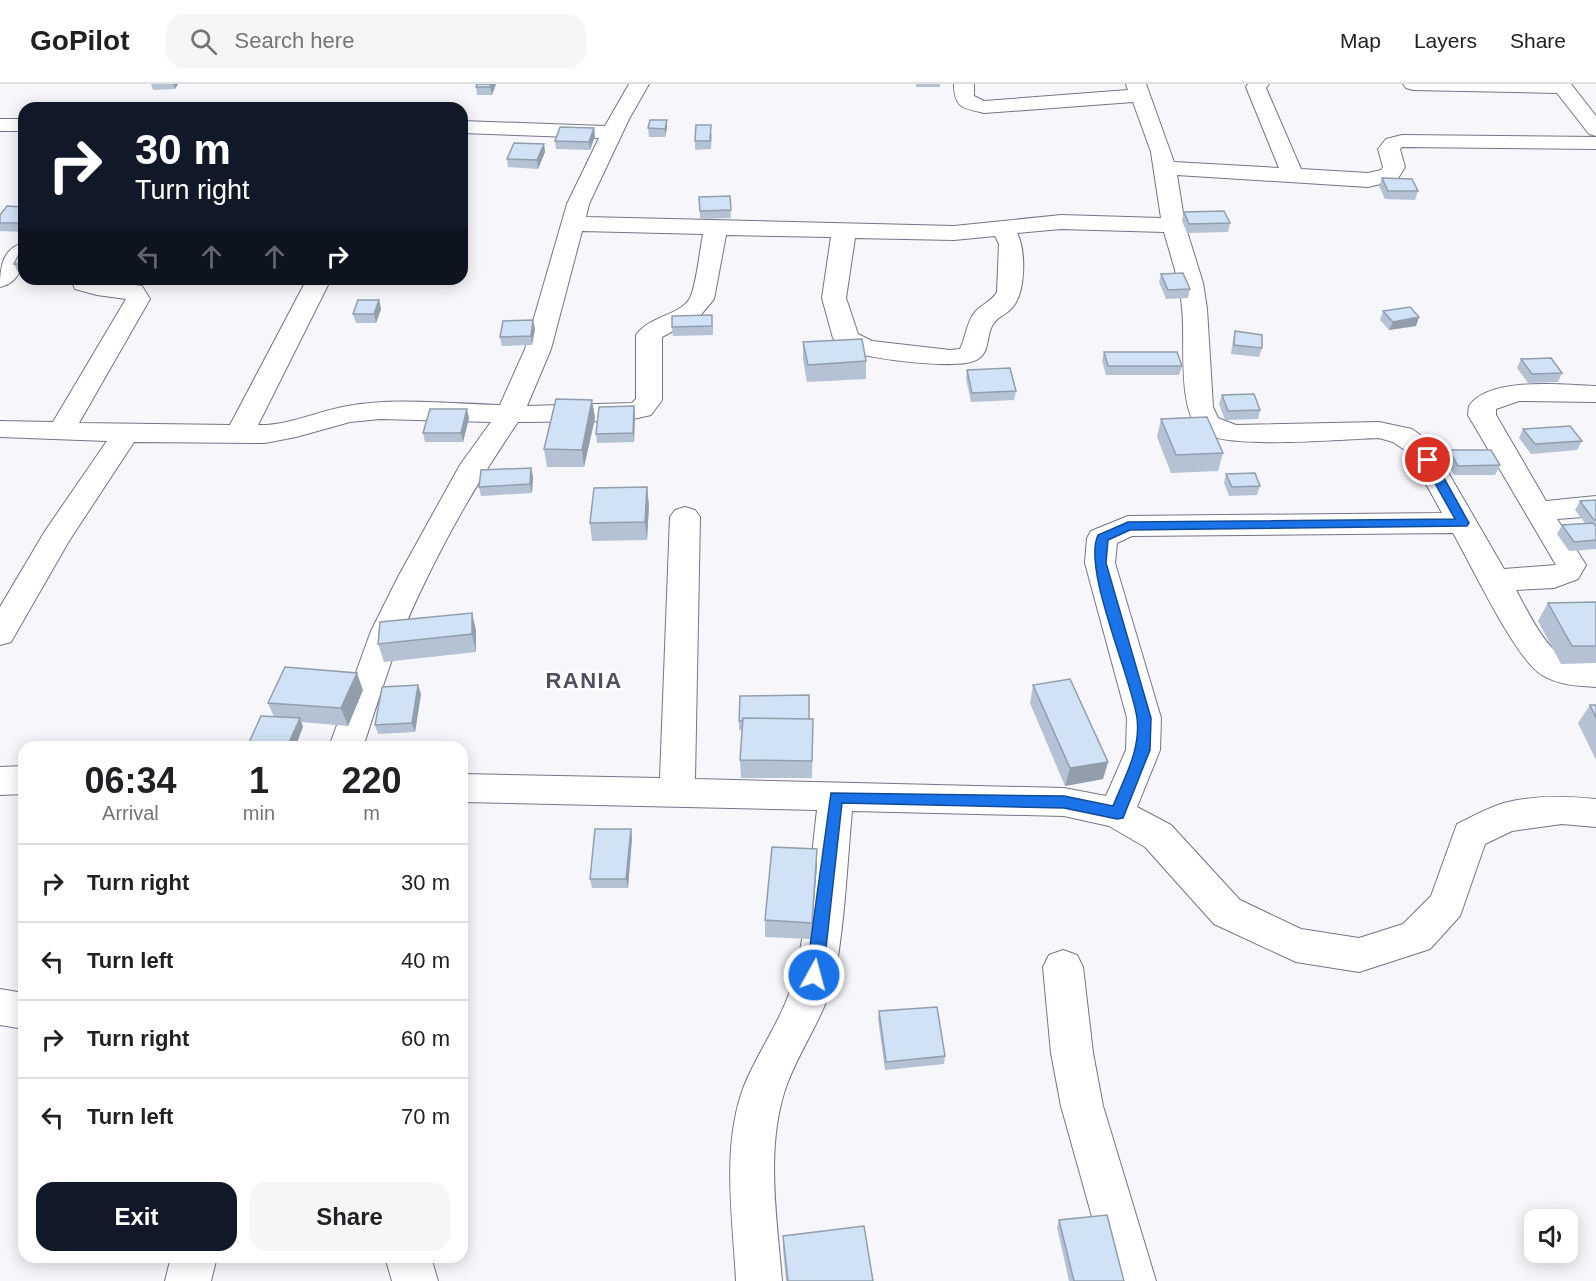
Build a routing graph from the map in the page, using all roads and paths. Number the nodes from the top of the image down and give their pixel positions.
1 (639, 84) edge
2 (964, 84) edge
3 (1259, 84) edge
4 (1413, 84) edge
5 (1562, 86) edge
6 (1138, 90) edge
7 (0, 125) edge
8 (18, 125) edge
9 (468, 127) edge
10 (1592, 132) edge
11 (612, 133) junction
12 (1166, 168) junction
13 (1293, 176) junction
14 (571, 224) junction
15 (1174, 225) junction
16 (716, 228) junction
17 (1003, 228) junction
18 (844, 231) junction
19 (18, 258) edge
20 (0, 280) edge
21 (87, 285) edge
22 (316, 285) edge
23 (1596, 394) edge
24 (510, 414) junction
25 (0, 429) edge
26 (61, 431) junction
27 (126, 433) junction
28 (239, 435) junction
29 (1596, 506) edge
30 (1537, 512) junction
31 (685, 517) dead end
32 (1463, 523) junction
33 (1495, 580) junction
34 (0, 634) edge
35 (1596, 675) edge
36 (348, 741) edge
37 (18, 780) edge
38 (0, 781) edge
39 (468, 788) edge
40 (677, 792) junction
41 (836, 797) junction
42 (1117, 813) junction
43 (1596, 813) edge
44 (1063, 967) dead end
45 (0, 1007) edge
46 (18, 1010) edge
47 (192, 1263) edge
48 (410, 1263) edge
49 (188, 1281) edge
50 (415, 1281) edge
51 (759, 1281) edge
52 (1133, 1281) edge

1 - 11 street
2 - 6 street
3 - 13 street
4 - 5 street
5 - 10 street
6 - 12 street
7 - 8 street
9 - 11 street
10 - 13 street
11 - 14 street
12 - 13 street
12 - 15 street
14 - 16 street
14 - 24 street
15 - 17 street
15 - 32 street
16 - 18 street
16 - 24 street
17 - 18 street
17 - 18 street
19 - 20 street
21 - 26 street
22 - 28 street
23 - 30 street
24 - 28 street
24 - 36 street
25 - 26 street
26 - 27 street
27 - 28 street
27 - 34 street
29 - 30 street
30 - 33 street
31 - 40 street
32 - 33 street
32 - 42 street
33 - 35 street
37 - 38 street
39 - 40 street
40 - 41 street
41 - 42 street
41 - 51 street
42 - 43 street
44 - 52 street
45 - 46 street
47 - 49 street
48 - 50 street

